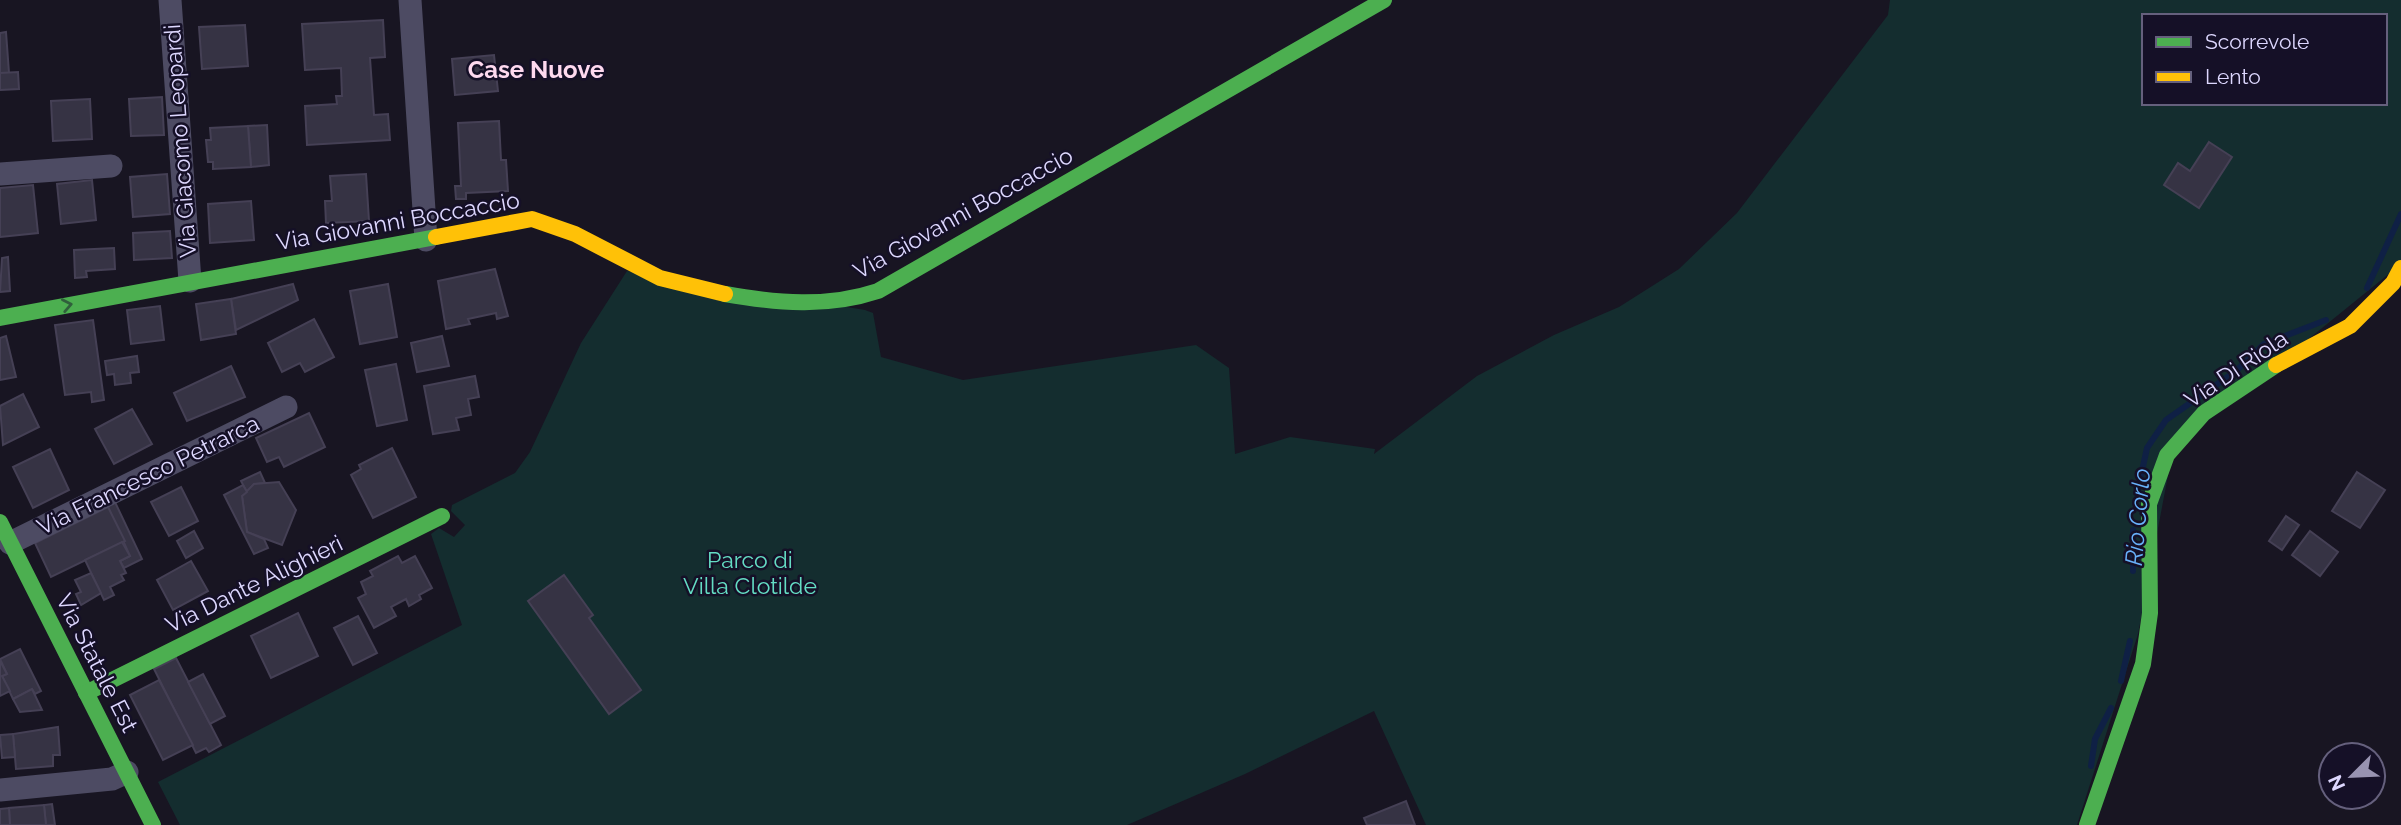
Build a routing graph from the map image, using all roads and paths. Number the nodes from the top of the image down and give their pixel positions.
1 (170, 0) edge
2 (410, 0) edge
3 (1384, 0) edge
4 (111, 166) dead end
5 (0, 174) edge
6 (426, 240) junction
7 (2401, 268) edge
8 (190, 281) junction
9 (0, 318) edge
10 (286, 407) dead end
11 (442, 516) dead end
12 (0, 522) edge
13 (10, 543) junction
14 (86, 693) junction
15 (127, 772) junction
16 (0, 790) edge
17 (153, 825) edge
18 (2087, 825) edge

1 - 8 street, Via Giacomo Leopardi
2 - 6 street
3 - 6 street, Via Giovanni Boccaccio
4 - 5 street
6 - 8 street, Via Giovanni Boccaccio
7 - 18 street, Via Di Riola
9 -> 8 street, Via Giovanni Boccaccio
10 - 13 street, Via Francesco Petrarca
11 - 14 street, Via Dante Alighieri
12 - 13 street, Via Statale Est
13 - 14 street, Via Statale Est
14 - 15 street, Via Statale Est
15 - 16 street
15 - 17 street, Via Statale Est

